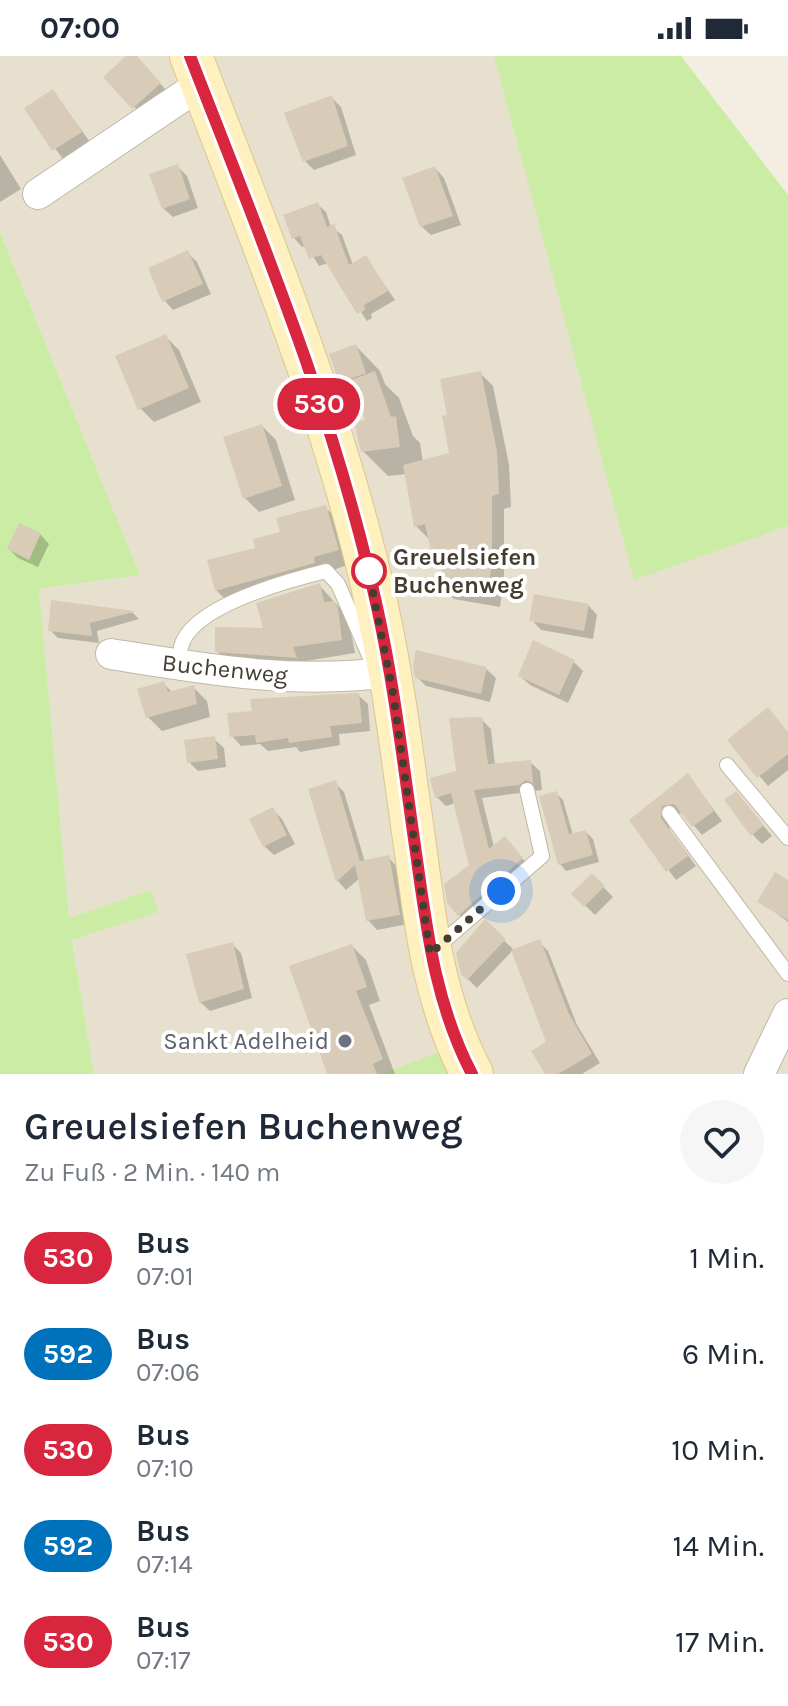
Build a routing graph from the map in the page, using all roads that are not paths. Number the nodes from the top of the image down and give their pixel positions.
1 (196, 70) edge
2 (38, 194) dead end
3 (111, 654) dead end
4 (178, 665) junction
5 (383, 672) junction
6 (727, 765) dead end
7 (527, 790) dead end
8 (669, 813) dead end
9 (788, 838) edge
10 (430, 954) junction
11 (788, 974) edge
12 (788, 1014) edge
13 (472, 1074) edge
14 (759, 1074) edge

1 - 2 street
1 - 5 main road
3 - 4 street, Buchenweg
4 - 5 street, Buchenweg
4 - 5 lane
5 - 10 main road
6 - 9 lane
7 - 10 lane
8 - 11 lane
10 - 13 main road
12 - 14 street

